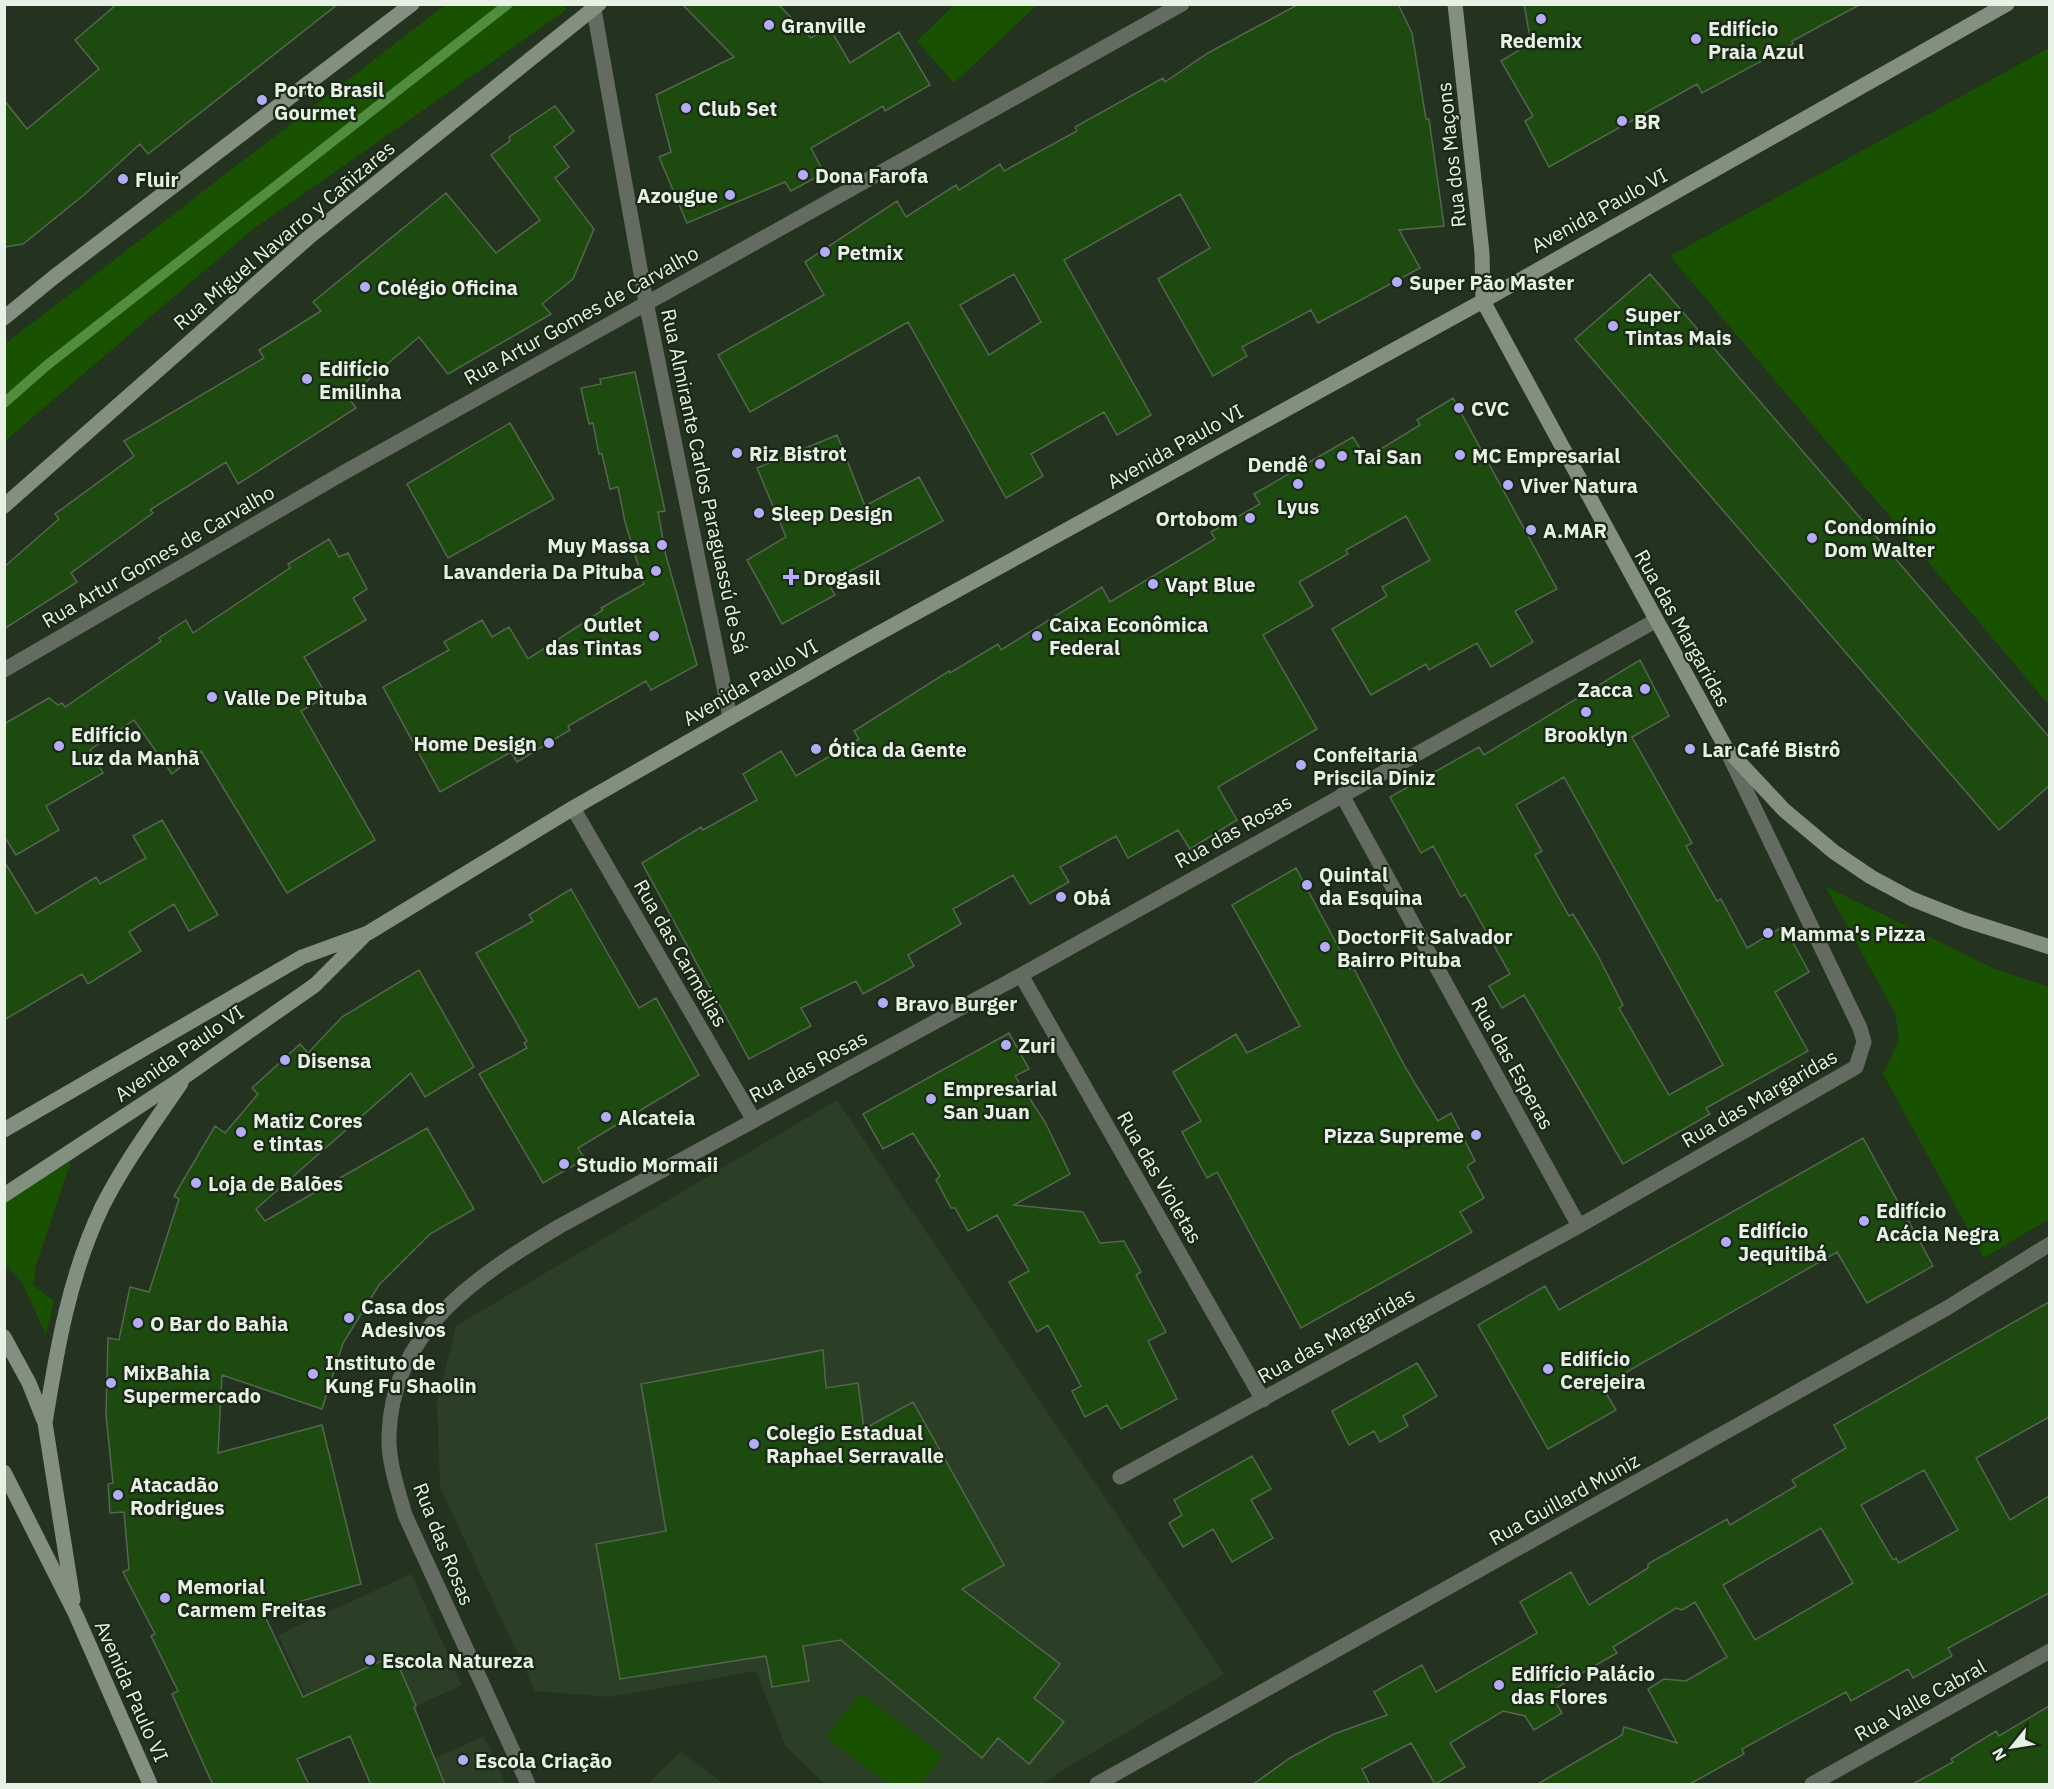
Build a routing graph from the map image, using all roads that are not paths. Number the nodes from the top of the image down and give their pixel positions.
1 (412, 4) edge
2 (1182, 4) edge
3 (1455, 4) edge
4 (2007, 4) edge
5 (595, 6) edge
6 (1483, 301) junction
7 (646, 302) junction
8 (4, 318) edge
9 (4, 506) edge
10 (1654, 621) junction
11 (4, 670) edge
12 (730, 717) junction
13 (1726, 748) junction
14 (1342, 795) junction
15 (573, 808) junction
16 (368, 933) junction
17 (2049, 947) edge
18 (1021, 975) junction
19 (184, 1077) junction
20 (753, 1119) junction
21 (4, 1130) edge
22 (4, 1196) edge
23 (1579, 1226) junction
24 (2049, 1244) edge
25 (4, 1337) edge
26 (1263, 1400) junction
27 (45, 1424) junction
28 (4, 1472) edge
29 (1120, 1478) dead end
30 (76, 1615) junction
31 (2049, 1651) edge
32 (150, 1785) edge
33 (528, 1785) edge
34 (1097, 1785) edge
35 (1812, 1785) edge

1 - 8 main road
2 - 7 street, Rua Artur Gomes de Carvalho
3 - 6 main road, Rua dos Maçons
4 - 6 main road, Avenida Paulo VI
5 - 7 street, Rua Almirante Carlos Paraguassú de Sá
5 - 9 main road, Rua Miguel Navarro y Cañizares
6 - 10 main road, Rua das Margaridas
6 - 12 main road, Avenida Paulo VI
7 - 11 street, Rua Artur Gomes de Carvalho
7 - 12 street, Rua Almirante Carlos Paraguassú de Sá
10 - 13 main road, Rua das Margaridas
10 - 14 street, Rua das Rosas
12 - 15 main road, Avenida Paulo VI
13 - 17 main road
13 - 23 street, Rua das Margaridas
14 - 18 street, Rua das Rosas
14 - 23 street, Rua das Esperas
15 - 16 main road, Avenida Paulo VI
15 - 20 street, Rua das Carmélias
16 - 19 main road, Avenida Paulo VI
16 - 21 main road, Avenida Paulo VI
18 - 20 street, Rua das Rosas
18 - 26 street, Rua das Violetas
19 - 22 main road, Avenida Paulo VI
19 - 27 main road
20 - 33 street, Rua das Rosas
23 - 26 street, Rua das Margaridas
24 - 34 street, Rua Guillard Muniz
25 - 27 main road, Avenida Paulo VI
26 - 29 street, Rua das Margaridas
27 - 30 main road, Avenida Paulo VI
28 - 30 main road, Avenida Paulo VI
30 - 32 main road, Avenida Paulo VI
31 - 35 street, Rua Valle Cabral

